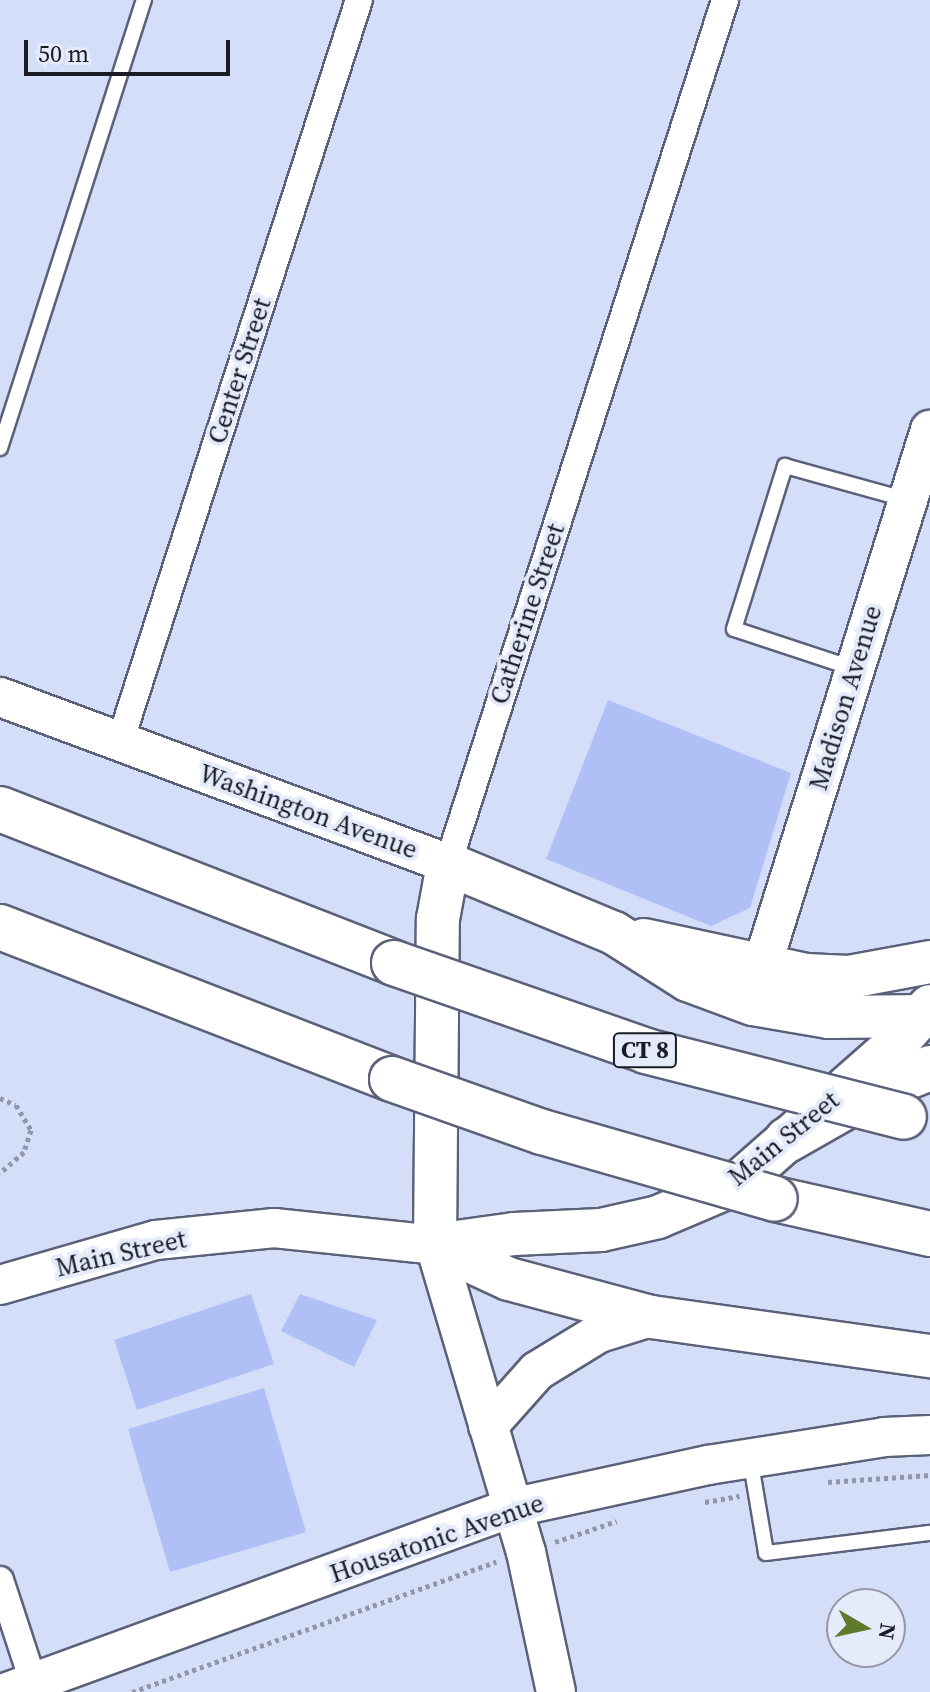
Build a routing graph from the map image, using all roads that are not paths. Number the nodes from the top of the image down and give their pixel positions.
1 (144, 0) edge
2 (359, 0) edge
3 (725, 0) edge
4 (930, 430) edge
5 (0, 448) edge
6 (908, 500) junction
7 (855, 669) junction
8 (0, 697) edge
9 (120, 742) junction
10 (0, 809) edge
11 (448, 864) junction
12 (0, 927) edge
13 (930, 962) edge
14 (757, 985) junction
15 (927, 1013) edge
16 (930, 1068) edge
17 (917, 1119) edge
18 (787, 1140) junction
19 (930, 1234) edge
20 (435, 1245) junction
21 (0, 1285) edge
22 (651, 1317) junction
23 (930, 1356) edge
24 (488, 1426) junction
25 (930, 1435) edge
26 (750, 1458) junction
27 (511, 1508) junction
28 (930, 1533) edge
29 (0, 1580) edge
30 (20, 1686) edge
31 (556, 1692) edge

1 - 5 lane
2 - 9 street, Center Street
3 - 11 street, Catherine Street
4 - 6 main road, Madison Avenue
6 - 7 main road, Madison Avenue
6 - 7 lane
7 - 14 main road, Madison Avenue
8 - 9 main road, Washington Avenue
9 - 11 main road, Washington Avenue
10 - 17 highway, CT 8, bridge
11 - 14 main road, Washington Avenue
11 - 20 main road, Catherine Street
12 - 19 highway, bridge
13 - 14 main road
14 - 15 main road, Main Street
15 - 18 main road, Main Street
16 - 18 highway
18 - 20 main road, Main Street
20 - 21 main road, Main Street
20 - 22 main road, Main Street
20 - 24 main road
22 - 23 main road, Main Street
22 - 24 main road, Main Street
24 - 27 main road
25 - 26 main road, Housatonic Avenue
26 - 27 main road, Housatonic Avenue
26 - 28 lane
27 - 30 main road, Housatonic Avenue
27 - 31 main road
29 - 30 street

